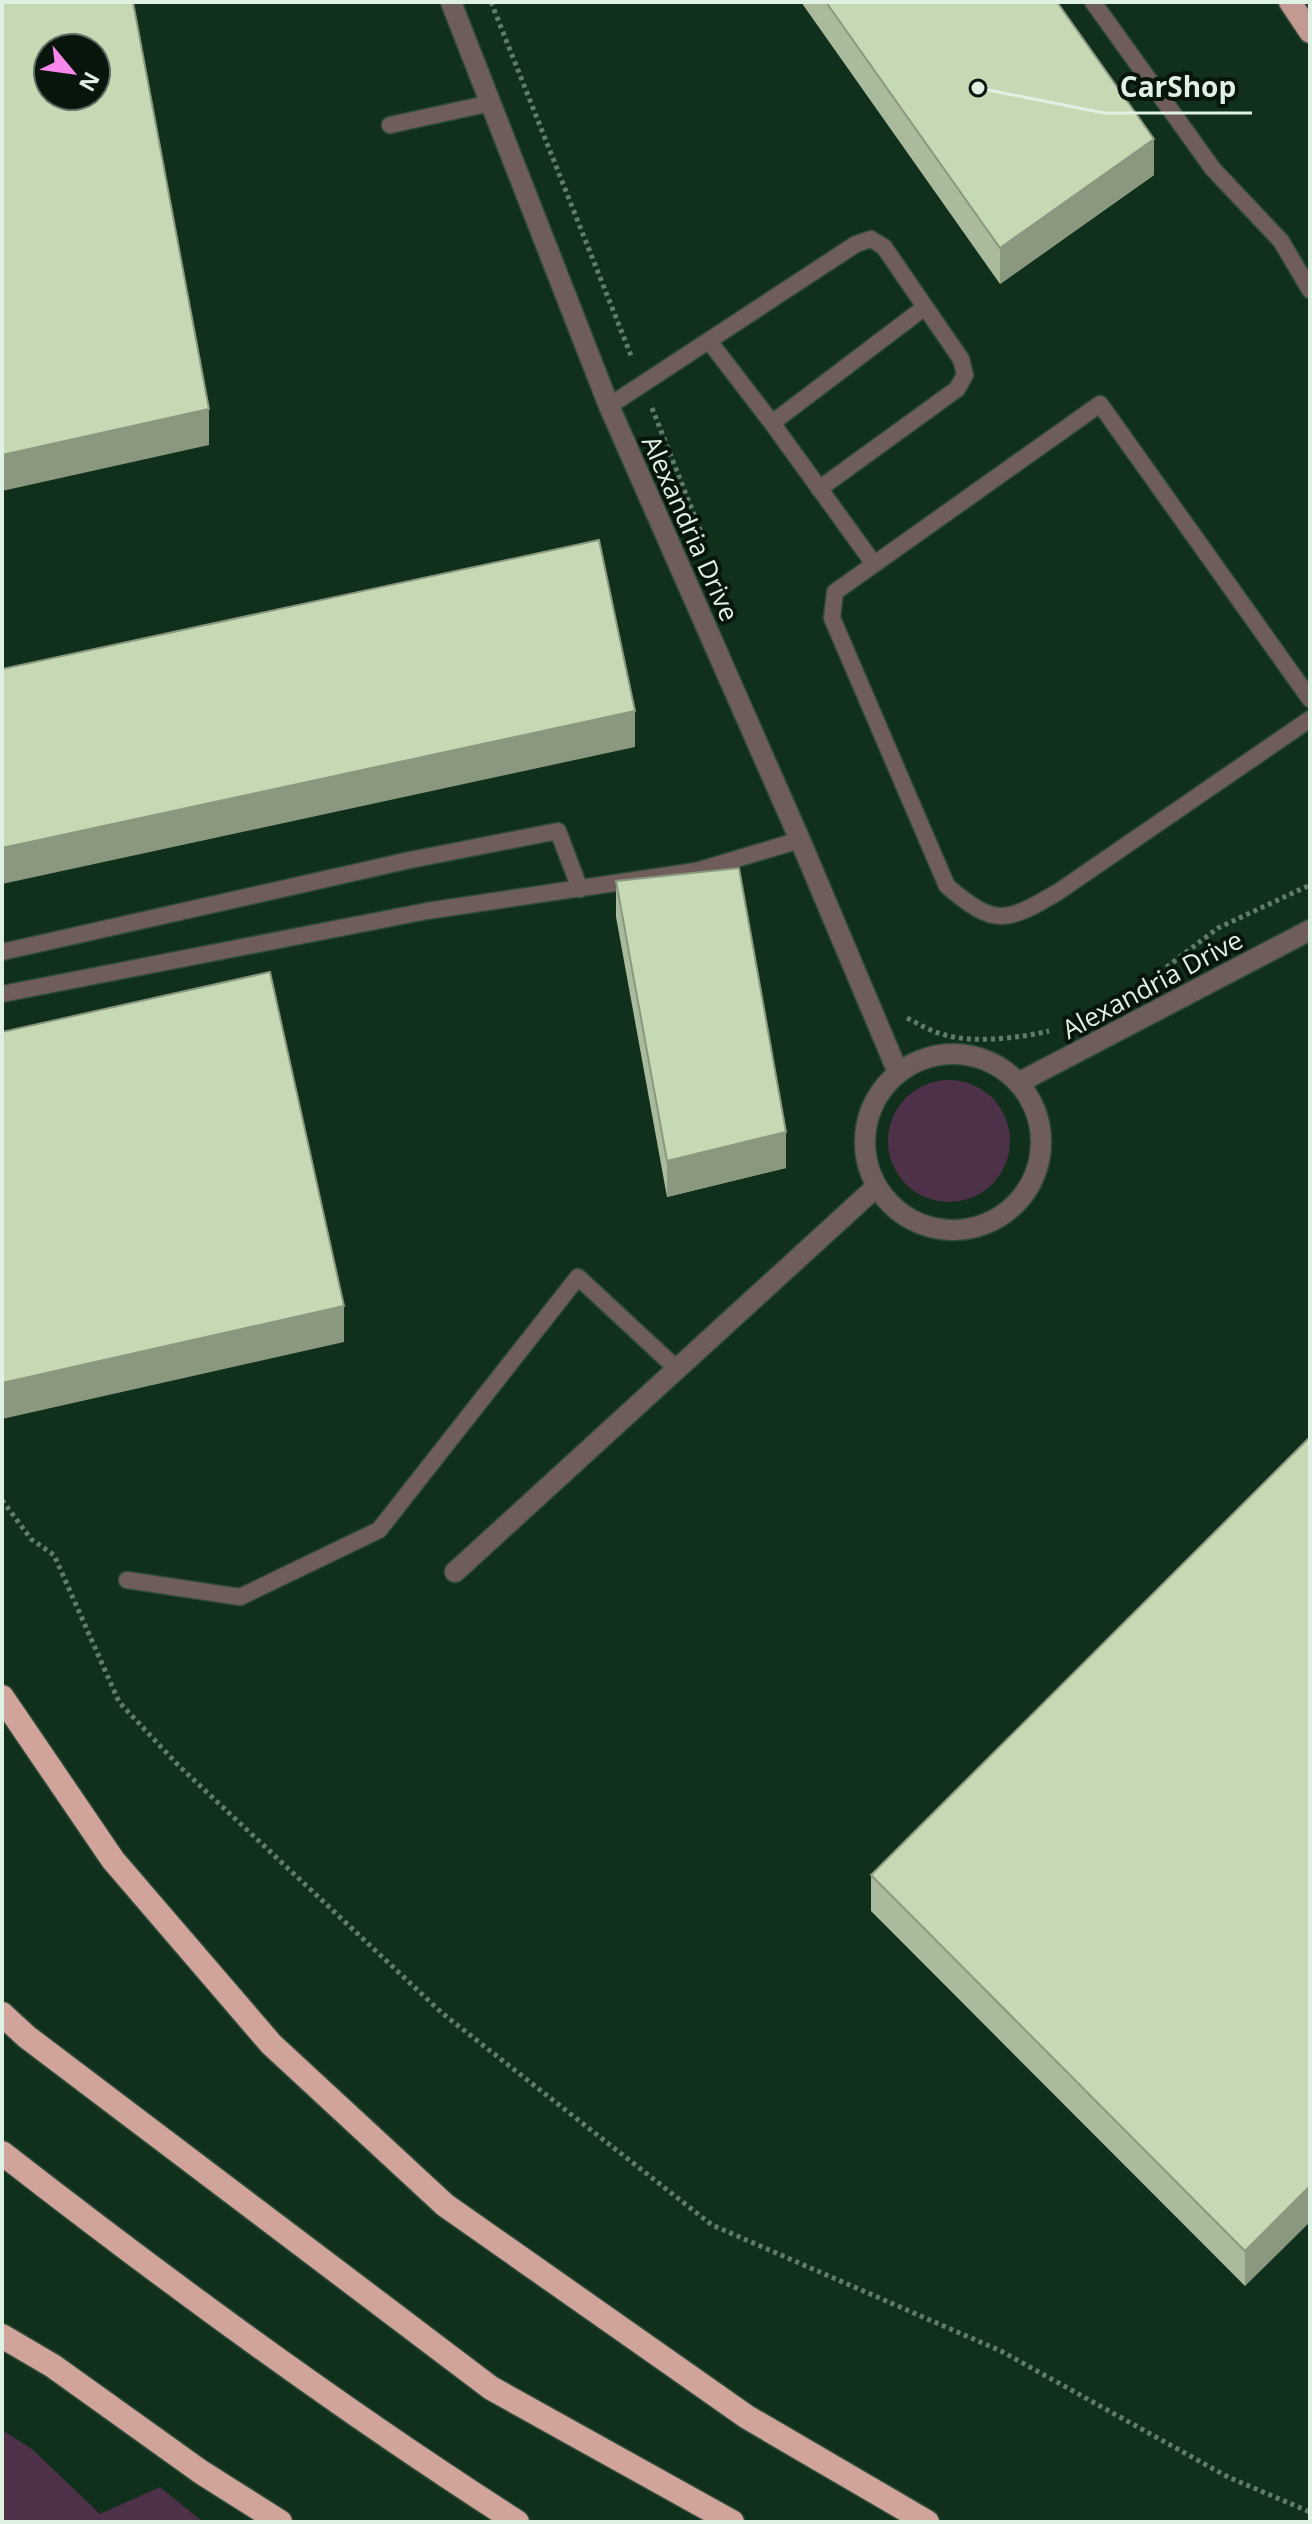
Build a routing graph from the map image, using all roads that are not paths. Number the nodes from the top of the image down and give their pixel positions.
1 (451, 2) edge
2 (1093, 2) edge
3 (1290, 2) edge
4 (1310, 32) edge
5 (491, 103) junction
6 (390, 125) dead end
7 (1310, 290) edge
8 (925, 307) junction
9 (709, 341) junction
10 (609, 406) junction
11 (772, 423) junction
12 (819, 489) junction
13 (874, 564) junction
14 (1310, 699) edge
15 (1310, 719) edge
16 (800, 840) junction
17 (580, 889) junction
18 (1310, 930) edge
19 (2, 952) edge
20 (2, 994) edge
21 (897, 1070) junction
22 (1018, 1083) junction
23 (876, 1187) junction
24 (677, 1369) junction
25 (455, 1572) dead end
26 (127, 1580) dead end
27 (2, 1697) edge
28 (2, 2014) edge
29 (2, 2153) edge
30 (2, 2336) edge
31 (280, 2522) edge
32 (517, 2522) edge
33 (732, 2522) edge
34 (927, 2522) edge

1 - 5 street, Alexandria Drive
2 - 7 lane
3 - 4 highway
5 - 6 lane
5 - 10 street, Alexandria Drive
8 - 9 lane
8 - 11 lane
8 - 12 lane
9 - 10 lane
9 - 11 lane
10 - 16 street, Alexandria Drive
11 - 12 lane
12 - 13 lane
13 - 14 lane
13 - 15 lane
16 - 17 lane
16 - 21 street, Alexandria Drive
17 - 19 lane
17 - 20 lane
18 - 22 street, Alexandria Drive
21 - 22 street
21 - 23 street
22 - 23 street
23 - 24 street
24 - 25 street
24 - 26 lane
27 - 34 highway
28 - 33 highway
29 - 32 highway
30 - 31 highway

